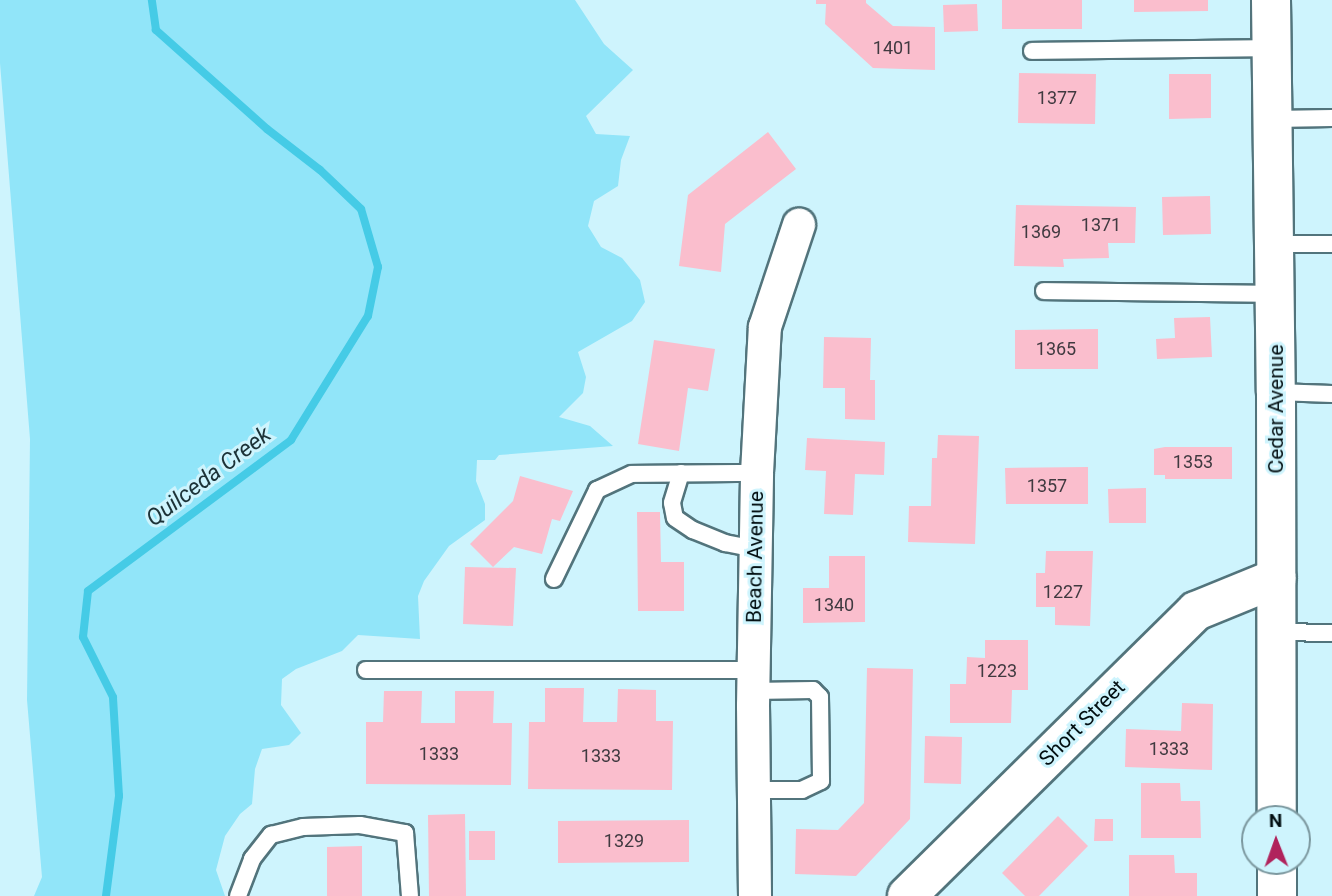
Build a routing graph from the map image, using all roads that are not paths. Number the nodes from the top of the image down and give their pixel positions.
1 (1271, 0) edge
2 (1272, 48) junction
3 (1032, 51) dead end
4 (1332, 118) edge
5 (1273, 119) junction
6 (799, 225) dead end
7 (1274, 244) junction
8 (1332, 244) edge
9 (1044, 291) dead end
10 (1275, 294) junction
11 (1276, 392) junction
12 (1332, 394) edge
13 (757, 473) junction
14 (681, 474) junction
15 (756, 549) junction
16 (1277, 578) junction
17 (554, 579) dead end
18 (1277, 632) junction
19 (1332, 633) edge
20 (366, 670) dead end
21 (753, 680) junction
22 (754, 790) junction
23 (1277, 805) edge
24 (1277, 875) edge
25 (238, 896) edge
26 (410, 896) edge
27 (755, 896) edge
28 (906, 896) edge
29 (1277, 896) edge

1 - 2 street, Cedar Avenue
2 - 3 lane
2 - 5 street, Cedar Avenue
4 - 5 lane
5 - 7 street, Cedar Avenue
6 - 13 street, Beach Avenue
7 - 8 lane
7 - 10 street, Cedar Avenue
9 - 10 lane
10 - 11 street, Cedar Avenue
11 - 12 lane
11 - 16 street, Cedar Avenue
13 - 14 lane
13 - 15 street, Beach Avenue
14 - 15 lane
14 - 17 lane
15 - 21 street, Beach Avenue
16 - 18 street, Cedar Avenue
16 - 28 street, Short Street
18 - 19 lane
18 - 23 street, Cedar Avenue
20 - 21 lane
21 - 22 street, Beach Avenue
21 - 22 lane
22 - 27 street, Beach Avenue
24 - 29 street
25 - 26 lane

